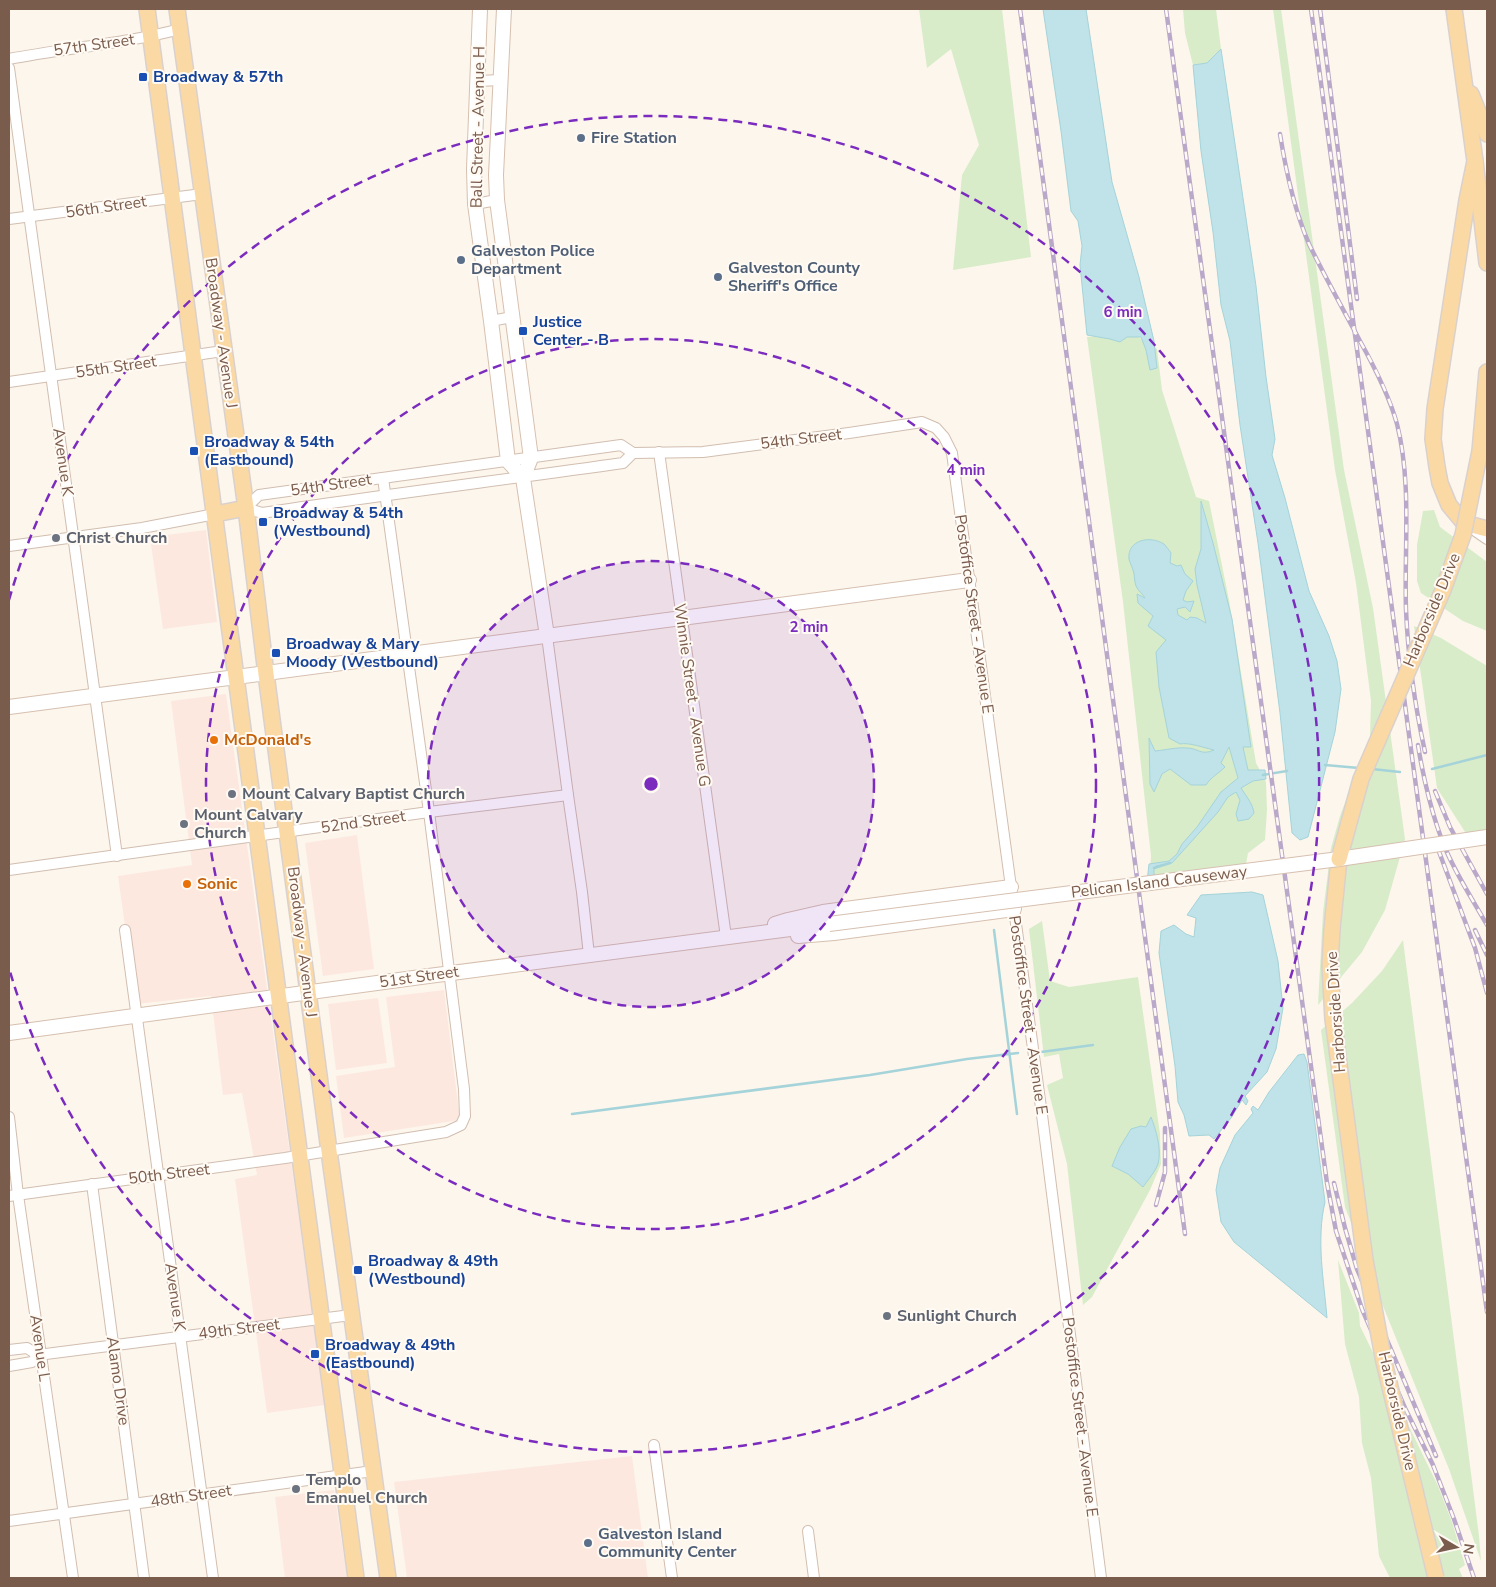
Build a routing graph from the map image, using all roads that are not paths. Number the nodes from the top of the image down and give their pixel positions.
1 (146, 9) edge
2 (177, 9) edge
3 (480, 9) edge
4 (504, 9) edge
5 (1454, 9) edge
6 (180, 28) junction
7 (150, 37) junction
8 (9, 59) edge
9 (9, 68) edge
10 (1462, 70) junction
11 (500, 80) junction
12 (478, 81) junction
13 (1487, 134) edge
14 (1475, 161) junction
15 (202, 194) junction
16 (172, 198) junction
17 (497, 200) junction
18 (475, 204) junction
19 (29, 217) junction
20 (9, 219) edge
21 (1487, 263) edge
22 (512, 317) junction
23 (492, 321) junction
24 (223, 352) junction
25 (193, 356) junction
26 (1487, 372) edge
27 (51, 377) junction
28 (9, 382) edge
29 (659, 452) junction
30 (633, 453) junction
31 (952, 453) joint
32 (531, 458) junction
33 (508, 461) junction
34 (383, 478) junction
35 (524, 478) junction
36 (385, 495) junction
37 (246, 508) junction
38 (215, 514) junction
39 (1464, 523) junction
40 (1487, 529) edge
41 (73, 537) junction
42 (1487, 540) edge
43 (9, 546) edge
44 (969, 580) junction
45 (682, 618) junction
46 (547, 636) junction
47 (408, 655) junction
48 (266, 674) junction
49 (235, 678) junction
50 (95, 696) junction
51 (9, 707) edge
52 (568, 795) junction
53 (429, 812) junction
54 (288, 833) junction
55 (256, 836) junction
56 (1487, 837) edge
57 (117, 856) junction
58 (1339, 859) junction
59 (9, 870) edge
60 (1011, 887) junction
61 (1014, 909) junction
62 (830, 924) joint
63 (124, 930) dead end
64 (748, 934) junction
65 (726, 937) junction
66 (589, 955) junction
67 (449, 973) junction
68 (308, 993) junction
69 (278, 996) junction
70 (137, 1017) junction
71 (9, 1033) edge
72 (9, 1117) edge
73 (329, 1151) junction
74 (299, 1156) junction
75 (158, 1175) junction
76 (92, 1184) junction
77 (13, 1195) edge
78 (352, 1315) junction
79 (321, 1318) junction
80 (180, 1336) junction
81 (113, 1345) junction
82 (9, 1350) edge
83 (40, 1354) junction
84 (9, 1366) edge
85 (654, 1445) dead end
86 (373, 1471) junction
87 (342, 1476) junction
88 (201, 1494) junction
89 (134, 1504) junction
90 (64, 1513) junction
91 (9, 1521) edge
92 (808, 1531) dead end
93 (73, 1578) edge
94 (144, 1578) edge
95 (213, 1578) edge
96 (356, 1578) edge
97 (388, 1578) edge
98 (672, 1578) edge
99 (814, 1578) edge
100 (1101, 1578) edge
101 (1436, 1578) edge

1 - 7 main road, Broadway - Avenue J
2 - 6 main road, Broadway - Avenue J
3 - 12 street, Ball Street - Avenue H
4 - 11 street, Ball Street - Avenue H
5 - 10 main road
6 - 7 street, 57th Street
6 - 15 main road, Broadway - Avenue J
7 - 8 street, 57th Street
7 - 16 main road, Broadway - Avenue J
9 - 19 street, Avenue K
10 - 13 main road
10 - 14 main road
11 - 12 street
11 - 17 street, Ball Street - Avenue H
12 - 18 street, Ball Street - Avenue H
14 - 21 main road
14 - 39 main road
15 - 16 street, 56th Street
15 - 24 main road, Broadway - Avenue J
16 - 19 street, 56th Street
16 - 25 main road, Broadway - Avenue J
17 - 18 street
17 - 22 street, Ball Street - Avenue H
18 - 23 street, Ball Street - Avenue H
19 - 20 street, 56th Street
19 - 27 street, Avenue K
22 - 23 street
22 - 32 street, Ball Street - Avenue H
23 - 33 street, Ball Street - Avenue H
24 - 25 street, 55th Street
24 - 37 main road, Broadway - Avenue J
25 - 27 street, 55th Street
25 - 38 main road, Broadway - Avenue J
26 - 58 main road, Harborside Drive, bridge
27 - 28 street, 55th Street
27 - 41 street, Avenue K
29 - 30 street, 54th Street
29 - 31 street, 54th Street
29 - 45 street, Winnie Street - Avenue G
30 - 32 street, 54th Street
30 - 35 street, 54th Street
31 - 44 street, Postoffice Street - Avenue E
32 - 33 street, 54th Street
32 - 35 street, Ball Street - Avenue H
33 - 34 street, 54th Street
33 - 35 street
34 - 36 street
34 - 37 street, 54th Street
35 - 36 street, 54th Street
35 - 46 street, Ball Street - Avenue H
36 - 37 street, 54th Street
36 - 47 street
37 - 38 main road
37 - 48 main road, Broadway - Avenue J
38 - 41 street
38 - 49 main road, Broadway - Avenue J
39 - 40 main road
39 - 42 street
41 - 43 street
41 - 50 street, Avenue K
44 - 45 street
44 - 60 street, Postoffice Street - Avenue E
45 - 46 street
45 - 65 street, Winnie Street - Avenue G
46 - 47 street
46 - 52 street
47 - 48 street
47 - 53 street
48 - 49 street
48 - 54 main road, Broadway - Avenue J
49 - 50 street
49 - 55 main road, Broadway - Avenue J
50 - 51 street
50 - 57 street, Avenue K
52 - 53 street, 52nd Street
52 - 66 street
53 - 54 street, 52nd Street
53 - 67 street
54 - 55 street, 52nd Street
54 - 68 main road, Broadway - Avenue J
55 - 57 street, 52nd Street
55 - 69 main road, Broadway - Avenue J
56 - 58 street, Pelican Island Causeway, bridge
57 - 59 street, 52nd Street
58 - 62 street, Pelican Island Causeway, bridge
58 - 101 main road, Harborside Drive, bridge
60 - 61 street, Postoffice Street - Avenue E
60 - 64 street
61 - 64 street
61 - 100 street, Postoffice Street - Avenue E
62 - 64 street, 51st Street
63 - 70 street, Avenue K
64 - 65 street, 51st Street
65 - 66 street, 51st Street
66 - 67 street, 51st Street
67 - 68 street, 51st Street
67 - 73 street, 50th Street
68 - 69 street, 51st Street
68 - 73 main road, Broadway - Avenue J
69 - 70 street, 51st Street
69 - 74 main road, Broadway - Avenue J
70 - 71 street, 51st Street
70 - 75 street, Avenue K
72 - 77 street, Avenue L
73 - 74 street, 50th Street
73 - 78 main road, Broadway - Avenue J
74 - 75 street, 50th Street
74 - 79 main road, Broadway - Avenue J
75 - 76 street, 50th Street
75 - 80 street, Avenue K
76 - 77 street, 50th Street
76 - 81 street, Alamo Drive
77 - 83 street, Avenue L
78 - 79 street, 49th Street
78 - 86 main road, Broadway - Avenue J
79 - 80 street, 49th Street
79 - 87 main road, Broadway - Avenue J
80 - 81 street, 49th Street
80 - 88 street, Avenue K
81 - 83 street, 49th Street
81 - 89 street, Alamo Drive
82 - 83 street, 49th Street
83 - 84 street, 49th Street
83 - 90 street, Avenue L
85 - 98 street
86 - 87 street, 48th Street
86 - 97 main road, Broadway - Avenue J
87 - 88 street, 48th Street
87 - 96 main road, Broadway - Avenue J
88 - 89 street, 48th Street
88 - 95 street, Avenue K
89 - 90 street, 48th Street
89 - 94 street, Alamo Drive
90 - 91 street, 48th Street
90 - 93 street, Avenue L
92 - 99 street

